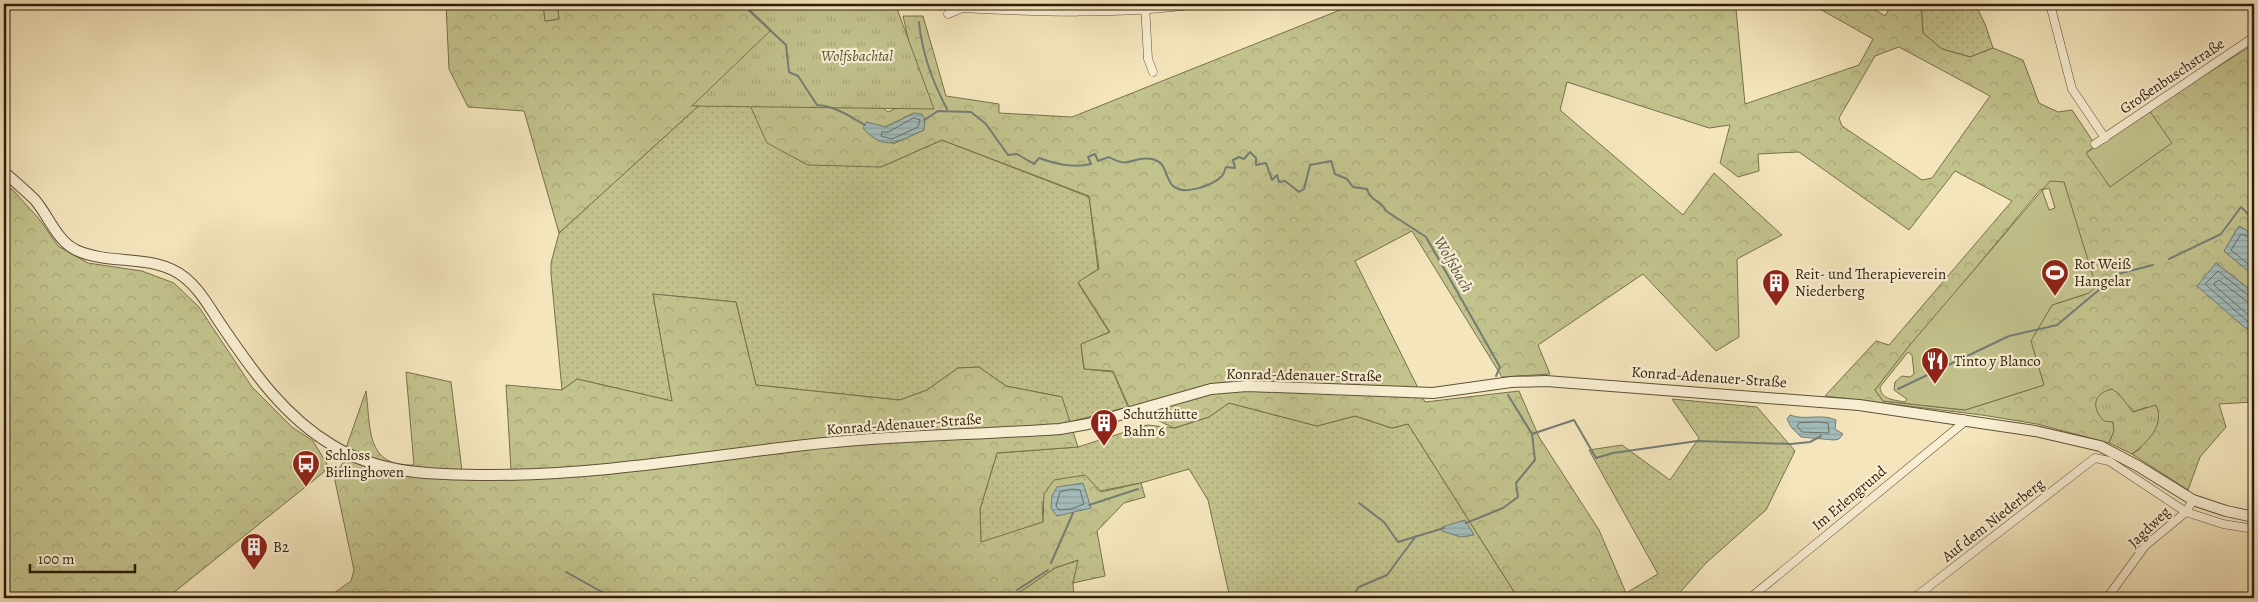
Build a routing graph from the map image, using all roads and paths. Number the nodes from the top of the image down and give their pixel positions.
1 (1198, 4) edge
2 (2050, 4) edge
3 (1009, 7) edge
4 (1145, 7) edge
5 (948, 14) dead end
6 (2254, 37) edge
7 (1153, 72) dead end
8 (2105, 138) junction
9 (2096, 144) dead end
10 (4, 172) edge
11 (1963, 419) junction
12 (2193, 500) junction
13 (2186, 512) junction
14 (2254, 517) edge
15 (2254, 529) edge
16 (1750, 598) edge
17 (1914, 598) edge
18 (2107, 598) edge

1 - 4 street
2 - 8 street
3 - 4 street
3 - 5 street
4 - 7 street
6 - 8 street, Großenbuschstraße
8 - 9 street, Großenbuschstraße
10 - 11 street, Konrad-Adenauer-Straße
11 - 12 street, Konrad-Adenauer-Straße
11 - 16 street, Im Erlengrund
12 - 13 street, Jagdweg
12 - 14 street, Konrad-Adenauer-Straße
13 - 15 street
13 - 17 street, Auf dem Niederberg
13 - 18 street, Jagdweg

